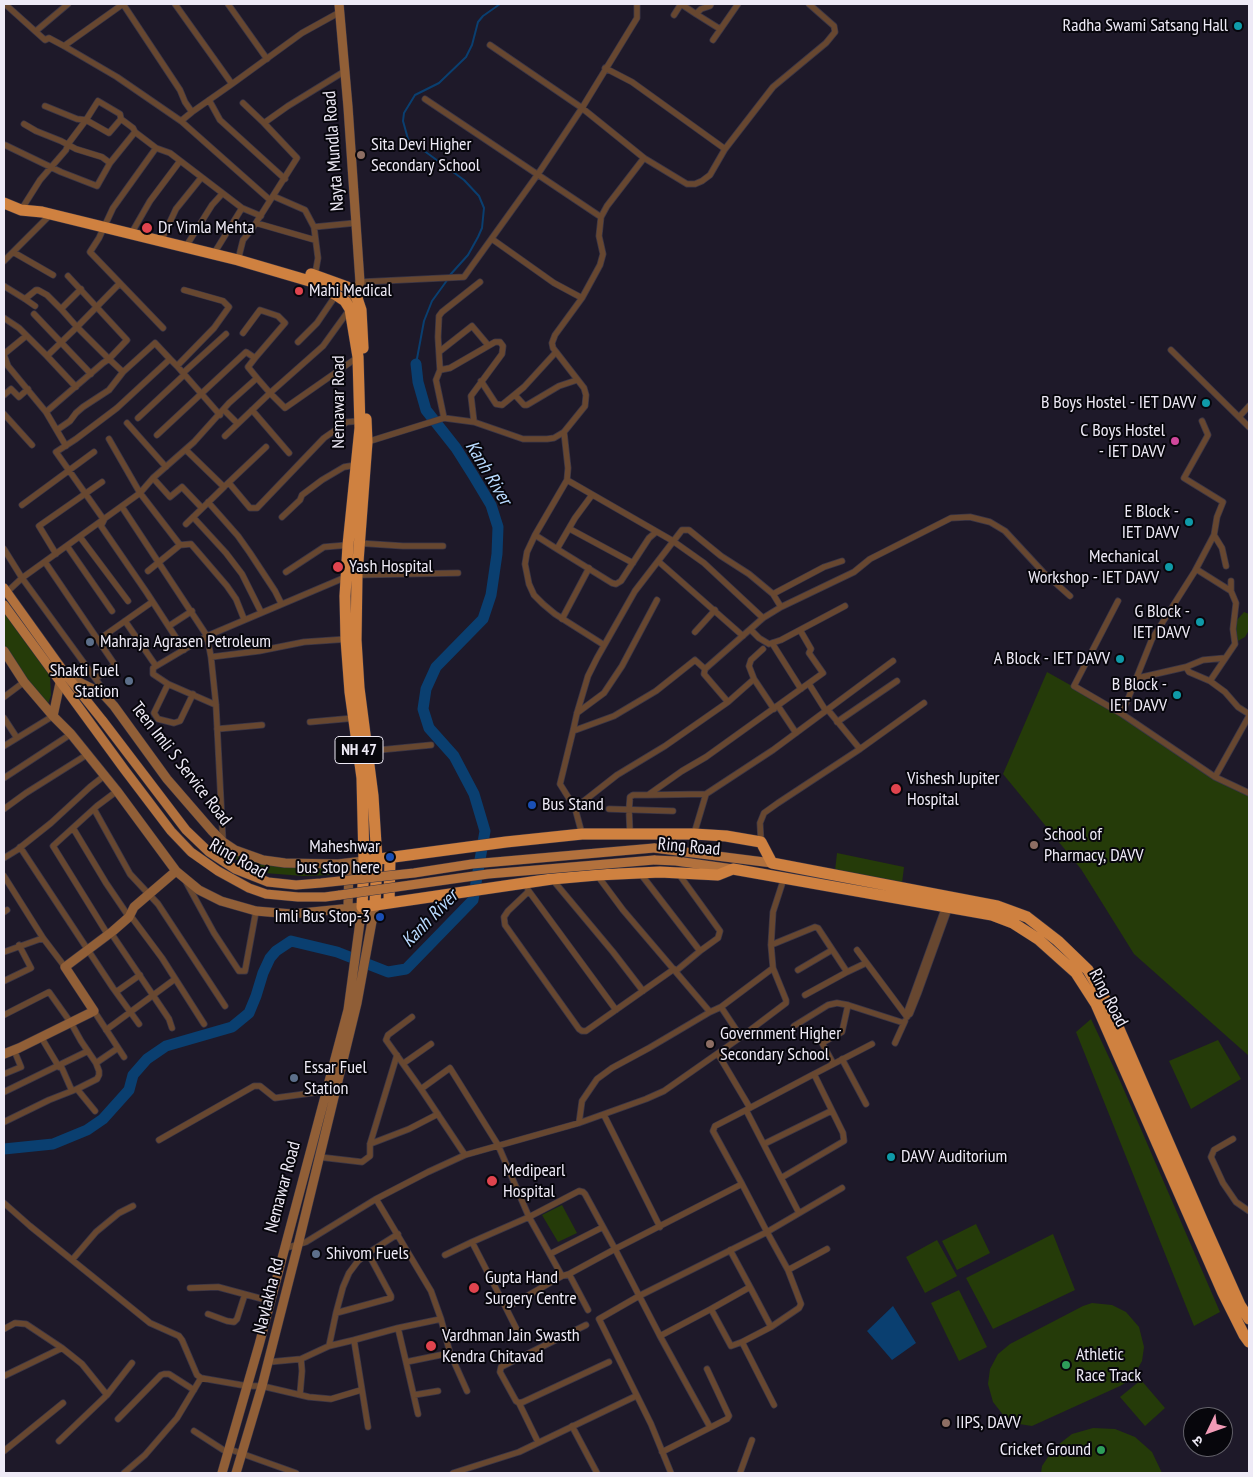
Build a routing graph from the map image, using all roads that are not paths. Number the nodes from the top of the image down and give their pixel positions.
1 (4, 4) edge
2 (123, 4) edge
3 (175, 4) edge
4 (228, 4) edge
5 (637, 4) edge
6 (681, 4) edge
7 (711, 4) edge
8 (738, 4) edge
9 (809, 4) edge
10 (65, 5) edge
11 (339, 8) edge
12 (696, 14) junction
13 (674, 15) dead end
14 (720, 29) junction
15 (36, 31) junction
16 (714, 40) dead end
17 (490, 45) dead end
18 (64, 46) junction
19 (267, 59) junction
20 (605, 68) junction
21 (345, 71) junction
22 (232, 84) junction
23 (425, 99) dead end
24 (209, 100) junction
25 (243, 103) dead end
26 (45, 106) dead end
27 (582, 108) junction
28 (192, 112) junction
29 (121, 119) junction
30 (86, 120) junction
31 (181, 121) junction
32 (264, 123) junction
33 (24, 124) dead end
34 (135, 132) junction
35 (68, 144) junction
36 (5, 145) dead end
37 (156, 148) junction
38 (725, 149) junction
39 (644, 158) junction
40 (180, 161) junction
41 (110, 163) junction
42 (52, 167) junction
43 (538, 174) junction
44 (201, 178) junction
45 (285, 179) junction
46 (222, 194) junction
47 (4, 198) edge
48 (272, 198) junction
49 (4, 203) edge
50 (22, 208) junction
51 (242, 208) junction
52 (51, 214) junction
53 (261, 216) junction
54 (601, 217) junction
55 (256, 223) junction
56 (356, 223) junction
57 (104, 225) junction
58 (314, 227) junction
59 (132, 232) junction
60 (161, 239) junction
61 (492, 239) junction
62 (315, 240) junction
63 (186, 246) junction
64 (13, 252) junction
65 (214, 252) junction
66 (238, 258) junction
67 (4, 261) edge
68 (53, 275) dead end
69 (68, 276) dead end
70 (314, 278) junction
71 (360, 282) junction
72 (480, 282) dead end
73 (119, 284) junction
74 (4, 286) edge
75 (81, 289) junction
76 (184, 290) dead end
77 (336, 294) junction
78 (356, 295) junction
79 (582, 298) junction
80 (25, 299) junction
81 (35, 306) dead end
82 (96, 307) junction
83 (61, 309) junction
84 (350, 309) junction
85 (34, 314) dead end
86 (4, 318) edge
87 (77, 327) junction
88 (163, 328) dead end
89 (242, 332) dead end
90 (226, 334) dead end
91 (26, 336) junction
92 (62, 342) junction
93 (298, 342) dead end
94 (488, 345) junction
95 (1171, 350) dead end
96 (440, 352) junction
97 (556, 352) junction
98 (4, 355) edge
99 (47, 356) junction
100 (358, 357) junction
101 (255, 358) junction
102 (109, 359) junction
103 (170, 359) junction
104 (178, 366) junction
105 (440, 370) junction
106 (123, 372) junction
107 (91, 374) junction
108 (184, 374) junction
109 (257, 378) junction
110 (577, 380) junction
111 (481, 381) junction
112 (76, 387) junction
113 (28, 389) junction
114 (270, 393) junction
115 (201, 394) junction
116 (4, 395) edge
117 (515, 395) junction
118 (1249, 406) edge
119 (224, 410) junction
120 (252, 410) junction
121 (46, 412) junction
122 (4, 414) edge
123 (220, 415) junction
124 (1239, 417) junction
125 (138, 418) dead end
126 (444, 418) junction
127 (359, 421) junction
128 (1202, 421) dead end
129 (474, 422) junction
130 (127, 423) dead end
131 (237, 423) junction
132 (1249, 427) edge
133 (57, 430) junction
134 (157, 434) dead end
135 (559, 435) junction
136 (225, 436) dead end
137 (109, 439) dead end
138 (363, 444) junction
139 (32, 445) dead end
140 (66, 446) junction
141 (266, 447) dead end
142 (186, 450) junction
143 (94, 452) dead end
144 (289, 453) dead end
145 (356, 465) junction
146 (166, 467) junction
147 (71, 471) junction
148 (568, 477) junction
149 (153, 478) junction
150 (102, 482) dead end
151 (226, 485) junction
152 (86, 493) junction
153 (140, 493) junction
154 (592, 495) junction
155 (208, 502) junction
156 (22, 505) dead end
157 (122, 507) junction
158 (202, 508) junction
159 (193, 517) junction
160 (282, 517) dead end
161 (104, 520) junction
162 (186, 524) dead end
163 (570, 529) junction
164 (656, 532) junction
165 (535, 535) junction
166 (1214, 535) junction
167 (80, 537) junction
168 (673, 541) junction
169 (360, 542) junction
170 (180, 545) junction
171 (348, 545) junction
172 (67, 546) junction
173 (443, 546) dead end
174 (4, 549) edge
175 (557, 550) junction
176 (56, 554) junction
177 (658, 561) junction
178 (842, 561) dead end
179 (45, 562) junction
180 (633, 563) junction
181 (158, 564) junction
182 (1226, 566) dead end
183 (589, 568) junction
184 (1196, 569) junction
185 (148, 571) dead end
186 (286, 572) dead end
187 (458, 574) dead end
188 (352, 576) junction
189 (22, 578) junction
190 (1231, 581) dead end
191 (5, 590) edge
192 (1231, 591) junction
193 (773, 594) junction
194 (1070, 596) dead end
195 (657, 600) dead end
196 (128, 601) dead end
197 (1118, 601) dead end
198 (152, 602) junction
199 (281, 604) junction
200 (4, 605) edge
201 (845, 606) dead end
202 (781, 608) junction
203 (715, 610) junction
204 (112, 611) dead end
205 (192, 611) junction
206 (261, 612) junction
207 (763, 618) junction
208 (244, 619) junction
209 (562, 619) junction
210 (126, 621) junction
211 (169, 626) junction
212 (751, 630) junction
213 (800, 630) junction
214 (695, 632) dead end
215 (208, 636) junction
216 (743, 636) junction
217 (351, 639) junction
218 (98, 640) junction
219 (772, 643) junction
220 (604, 645) junction
221 (763, 649) dead end
222 (184, 650) junction
223 (4, 651) edge
224 (212, 657) junction
225 (1225, 658) junction
226 (893, 661) dead end
227 (156, 666) junction
228 (1186, 667) junction
229 (705, 669) junction
230 (67, 676) junction
231 (96, 678) junction
232 (1138, 678) junction
233 (754, 679) junction
234 (897, 681) dead end
235 (1210, 681) junction
236 (24, 682) junction
237 (60, 683) junction
238 (168, 684) junction
239 (809, 684) junction
240 (802, 689) junction
241 (192, 694) junction
242 (4, 697) edge
243 (728, 702) junction
244 (924, 703) dead end
245 (216, 705) junction
246 (114, 706) junction
247 (776, 707) junction
248 (827, 710) junction
249 (577, 713) junction
250 (1122, 714) junction
251 (1249, 715) edge
252 (53, 716) junction
253 (4, 718) edge
254 (310, 722) dead end
255 (837, 722) junction
256 (262, 725) dead end
257 (359, 725) junction
258 (217, 729) junction
259 (573, 731) junction
260 (796, 733) junction
261 (71, 734) junction
262 (17, 738) junction
263 (431, 745) dead end
264 (4, 746) edge
265 (860, 748) junction
266 (369, 751) junction
267 (88, 754) junction
268 (104, 776) junction
269 (1215, 777) junction
270 (4, 778) edge
271 (367, 778) junction
272 (117, 791) junction
273 (1249, 793) edge
274 (648, 794) junction
275 (706, 794) junction
276 (576, 808) junction
277 (94, 809) junction
278 (609, 809) dead end
279 (4, 810) edge
280 (629, 810) junction
281 (673, 811) dead end
282 (73, 828) junction
283 (582, 834) junction
284 (630, 834) junction
285 (694, 834) junction
286 (223, 842) junction
287 (761, 842) junction
288 (20, 848) junction
289 (4, 858) edge
290 (390, 858) junction
291 (377, 860) junction
292 (364, 861) junction
293 (349, 863) junction
294 (772, 863) junction
295 (733, 869) junction
296 (176, 871) junction
297 (677, 872) junction
298 (640, 873) junction
299 (597, 875) junction
300 (4, 876) edge
301 (784, 878) junction
302 (552, 879) junction
303 (184, 880) junction
304 (6, 884) edge
305 (528, 887) junction
306 (148, 895) junction
307 (389, 902) junction
308 (375, 905) junction
309 (362, 907) junction
310 (947, 907) junction
311 (348, 908) junction
312 (256, 911) junction
313 (130, 916) junction
314 (110, 934) junction
315 (43, 938) junction
316 (20, 945) junction
317 (771, 945) junction
318 (88, 950) junction
319 (832, 950) junction
320 (856, 950) dead end
321 (700, 951) junction
322 (4, 952) edge
323 (866, 963) junction
324 (65, 967) junction
325 (773, 968) junction
326 (675, 970) junction
327 (798, 970) dead end
328 (847, 972) junction
329 (140, 975) junction
330 (175, 979) junction
331 (4, 981) edge
332 (643, 991) junction
333 (116, 992) junction
334 (805, 995) dead end
335 (154, 996) junction
336 (848, 1004) junction
337 (225, 1006) dead end
338 (721, 1007) junction
339 (616, 1010) junction
340 (94, 1011) junction
341 (131, 1012) junction
342 (710, 1012) junction
343 (4, 1015) edge
344 (412, 1017) dead end
345 (906, 1018) junction
346 (71, 1023) junction
347 (139, 1024) dead end
348 (204, 1024) dead end
349 (794, 1026) dead end
350 (172, 1028) dead end
351 (106, 1030) junction
352 (41, 1037) junction
353 (741, 1038) junction
354 (895, 1043) dead end
355 (431, 1044) dead end
356 (872, 1044) dead end
357 (118, 1048) junction
358 (14, 1050) junction
359 (88, 1051) junction
360 (4, 1054) edge
361 (718, 1054) junction
362 (397, 1055) junction
363 (124, 1057) dead end
364 (842, 1059) junction
365 (96, 1063) junction
366 (404, 1063) junction
367 (833, 1063) junction
368 (60, 1066) junction
369 (4, 1074) edge
370 (814, 1074) junction
371 (422, 1089) junction
372 (75, 1090) junction
373 (327, 1091) junction
374 (4, 1092) edge
375 (866, 1104) dead end
376 (748, 1109) junction
377 (95, 1111) dead end
378 (831, 1111) junction
379 (438, 1114) junction
380 (604, 1115) junction
381 (4, 1122) edge
382 (579, 1123) junction
383 (1233, 1139) dead end
384 (159, 1140) dead end
385 (370, 1144) junction
386 (764, 1144) junction
387 (498, 1145) junction
388 (465, 1155) junction
389 (319, 1157) junction
390 (781, 1178) junction
391 (742, 1184) junction
392 (842, 1188) dead end
393 (376, 1200) junction
394 (4, 1203) edge
395 (133, 1206) dead end
396 (1249, 1211) edge
397 (799, 1213) junction
398 (529, 1217) junction
399 (603, 1227) junction
400 (660, 1227) junction
401 (767, 1232) junction
402 (398, 1234) junction
403 (472, 1242) junction
404 (298, 1245) junction
405 (286, 1248) junction
406 (615, 1249) junction
407 (826, 1249) dead end
408 (730, 1250) junction
409 (368, 1253) junction
410 (550, 1254) junction
411 (444, 1255) dead end
412 (72, 1260) junction
413 (788, 1270) junction
414 (569, 1274) junction
415 (562, 1276) junction
416 (750, 1287) junction
417 (190, 1288) dead end
418 (245, 1294) junction
419 (639, 1296) junction
420 (270, 1301) junction
421 (506, 1308) junction
422 (711, 1309) junction
423 (588, 1310) dead end
424 (336, 1313) junction
425 (208, 1314) dead end
426 (441, 1319) junction
427 (1249, 1319) edge
428 (586, 1325) dead end
429 (771, 1326) junction
430 (398, 1328) junction
431 (4, 1329) edge
432 (518, 1332) dead end
433 (660, 1336) junction
434 (354, 1340) junction
435 (742, 1342) junction
436 (1249, 1342) edge
437 (329, 1346) junction
438 (62, 1348) junction
439 (450, 1353) junction
440 (301, 1359) junction
441 (269, 1362) junction
442 (406, 1362) junction
443 (609, 1362) dead end
444 (132, 1363) dead end
445 (707, 1369) dead end
446 (4, 1376) edge
447 (201, 1378) junction
448 (247, 1386) junction
449 (262, 1386) junction
450 (194, 1390) junction
451 (362, 1390) junction
452 (468, 1390) dead end
453 (438, 1391) dead end
454 (300, 1394) junction
455 (107, 1395) junction
456 (414, 1395) junction
457 (636, 1396) junction
458 (63, 1403) dead end
459 (519, 1403) junction
460 (774, 1405) dead end
461 (418, 1414) dead end
462 (118, 1419) dead end
463 (572, 1426) junction
464 (368, 1427) dead end
465 (710, 1428) junction
466 (194, 1430) dead end
467 (752, 1440) dead end
468 (59, 1441) dead end
469 (538, 1442) junction
470 (4, 1451) edge
471 (228, 1451) junction
472 (242, 1452) junction
473 (662, 1452) junction
474 (281, 1471) edge
475 (124, 1473) edge
476 (222, 1473) edge
477 (236, 1473) edge
478 (296, 1473) edge
479 (453, 1473) edge
480 (597, 1473) edge
481 (671, 1473) edge
482 (740, 1473) edge

1 - 15 street
2 - 18 street
2 - 28 street
3 - 22 street
4 - 19 street
5 - 20 street
6 - 12 street
6 - 13 street
7 - 12 street
8 - 14 street
9 - 38 street
10 - 15 street
11 - 19 street
11 - 21 main road, Nayta Mundla Road
12 - 14 street
14 - 16 street
15 - 18 street
17 - 27 street
18 - 31 street
19 - 22 street
20 - 27 street
20 - 38 street
21 - 32 street
21 - 56 main road, Nayta Mundla Road
22 - 24 street
23 - 43 street
24 - 28 street
24 - 45 street
25 - 32 street
26 - 30 street
27 - 39 street
27 - 43 street
28 - 31 street
29 - 30 street
29 - 30 street
29 - 34 street
30 - 35 street
31 - 48 street
32 - 45 street
33 - 35 street
34 - 37 street
34 - 41 street
35 - 41 street
35 - 42 street
36 - 42 street
37 - 40 street
37 - 57 street
38 - 39 street
39 - 54 street
40 - 44 street
40 - 59 street
41 - 42 street
42 - 50 street
43 - 54 street
43 - 61 street
44 - 46 street
44 - 60 street
45 - 48 street
46 - 51 street
46 - 63 street
47 - 50 highway
48 - 53 street
48 - 58 street
49 - 50 highway
50 - 52 highway
50 - 57 highway
51 - 53 street
51 - 65 street
52 - 57 highway
52 - 64 street
53 - 55 street
54 - 79 street
55 - 62 street
55 - 66 street
56 - 58 street
56 - 71 main road, Nayta Mundla Road
57 - 59 highway
57 - 73 street
58 - 62 street
59 - 60 highway
60 - 63 highway
61 - 71 street
61 - 79 street
62 - 70 street
63 - 65 highway
64 - 67 street
64 - 68 street
65 - 66 highway
66 - 70 highway
69 - 75 street
70 - 77 highway
70 - 78 highway
71 - 78 main road, Nayta Mundla Road
72 - 96 street
73 - 82 street
73 - 88 street
74 - 80 street
75 - 82 street
75 - 83 street
76 - 104 street
77 - 84 highway
77 - 93 street
78 - 84 main road, Nayta Mundla Road
78 - 138 highway
79 - 97 street
80 - 81 street
80 - 83 street
82 - 87 street
82 - 102 street
83 - 87 street
84 - 100 highway, Nemawar Road
84 - 114 street
85 - 92 street
86 - 91 street
87 - 92 street
87 - 102 street
89 - 101 street
90 - 108 street
91 - 98 street
91 - 99 street
92 - 99 street
92 - 107 street
94 - 96 street
94 - 105 street
94 - 111 street
95 - 124 street
96 - 105 street
97 - 110 street
97 - 117 street
98 - 113 street
99 - 112 street
100 - 114 street
100 - 127 highway, Nemawar Road
101 - 109 street
101 - 115 street
102 - 106 street
102 - 107 street
103 - 104 street
103 - 106 street
103 - 140 street
104 - 108 street
105 - 126 street
106 - 133 street
107 - 112 street
108 - 115 street
108 - 125 street
109 - 114 street
109 - 119 street
110 - 117 street
110 - 135 street
111 - 117 street
111 - 129 street
112 - 121 street
113 - 116 street
113 - 121 street
114 - 120 street
115 - 123 street
115 - 134 street
118 - 124 street
119 - 123 street
119 - 131 street
120 - 131 street
120 - 144 street
121 - 133 street
122 - 139 street
123 - 142 street
124 - 132 street
126 - 129 street
126 - 138 street
127 - 138 highway, Nemawar Road
127 - 151 street
128 - 166 street
129 - 135 street
130 - 146 street
131 - 136 street
133 - 140 street
135 - 148 street
137 - 153 street
138 - 145 highway, Nemawar Road
138 - 169 highway
140 - 147 street
141 - 151 street
142 - 146 street
142 - 151 street
143 - 147 street
145 - 160 street
145 - 171 highway, Nemawar Road
146 - 149 street
147 - 152 street
147 - 156 street
148 - 154 street
148 - 165 street
149 - 153 street
149 - 158 street
150 - 152 street
151 - 155 street
152 - 161 street
152 - 176 street
153 - 157 street
153 - 170 street
154 - 163 street
154 - 164 street
155 - 158 street
155 - 199 street
157 - 161 street
157 - 181 street
158 - 159 street
159 - 162 street
159 - 206 street
161 - 167 street
161 - 198 street
163 - 175 street
163 - 180 street
164 - 168 street
164 - 180 street
165 - 175 street
165 - 209 street
166 - 182 street
166 - 184 street
167 - 172 street
167 - 196 street
168 - 177 street
168 - 193 street
168 - 207 street
169 - 171 street
169 - 173 street
169 - 188 highway
170 - 181 street
170 - 208 street
171 - 186 street
171 - 188 highway, Nemawar Road
172 - 176 street
172 - 204 street
174 - 189 street
175 - 183 street
176 - 179 street
177 - 203 street
177 - 220 street
178 - 193 street
179 - 189 street
179 - 218 street
180 - 183 street
181 - 185 street
181 - 205 street
183 - 209 street
184 - 192 street
184 - 232 street
187 - 188 street
188 - 199 street
188 - 217 highway, Nemawar Road
189 - 191 street
189 - 231 street
190 - 192 street
191 - 230 main road, Ring Road
192 - 225 street
193 - 202 street
194 - 202 street
195 - 249 street
197 - 250 street
198 - 210 street
198 - 211 street
199 - 206 street
200 - 237 main road, Ring Road
201 - 213 street
202 - 207 street
203 - 214 street
203 - 216 street
205 - 211 street
205 - 215 street
206 - 208 street
207 - 212 street
208 - 215 street
209 - 220 street
210 - 218 street
210 - 227 street
211 - 222 street
212 - 216 street
212 - 219 street
213 - 219 street
213 - 239 street
215 - 222 street
215 - 224 street
216 - 229 street
217 - 224 street
217 - 257 highway, Nemawar Road / NH 47
217 - 257 highway, Nemawar Road / NH 47
218 - 231 street
219 - 240 street
220 - 249 street
221 - 233 street
222 - 227 street
223 - 236 main road
224 - 245 street
225 - 228 street
225 - 235 street
226 - 248 street
227 - 238 street
228 - 232 street
228 - 235 street
229 - 243 street
229 - 259 street
230 - 246 main road, Teen Imli S Service Road
230 - 294 main road, Ring Road, bridge
231 - 246 street
232 - 250 street
233 - 243 street
233 - 247 street
234 - 255 street
235 - 251 street
236 - 242 street
236 - 252 main road
237 - 252 main road
237 - 295 main road, Ring Road, bridge
238 - 241 street
238 - 241 street
239 - 240 street
239 - 248 street
240 - 247 street
241 - 245 street
243 - 276 street
244 - 265 street
245 - 258 street
246 - 286 main road, Teen Imli S Service Road
247 - 260 street
247 - 274 street
248 - 255 street
248 - 260 street
249 - 259 street
250 - 269 street
251 - 269 street
252 - 261 main road
252 - 262 street
253 - 262 street
254 - 257 street
255 - 265 street
256 - 258 street
257 - 266 highway, Nemawar Road / NH 47
257 - 271 highway, Nemawar Road / NH 47
258 - 286 street
259 - 276 street
260 - 275 street
261 - 267 main road
261 - 270 street
262 - 264 street
263 - 266 street
265 - 287 street
266 - 271 highway, Nemawar Road / NH 47
267 - 268 main road
267 - 279 street
268 - 272 main road
268 - 288 street
269 - 273 street
271 - 291 highway, Nemawar Road / NH 47
271 - 292 highway, Nemawar Road / NH 47
272 - 277 street
272 - 296 main road
274 - 275 street
274 - 280 street
275 - 285 street
276 - 283 street
277 - 282 street
277 - 306 street
278 - 280 street
280 - 281 street
280 - 284 street
282 - 313 street
282 - 314 street
283 - 284 highway
283 - 290 highway
284 - 285 highway
285 - 287 highway
286 - 293 main road, Teen Imli S Service Road
287 - 294 highway
288 - 289 street
288 - 318 street
290 - 291 highway
290 - 307 highway
291 - 292 highway
291 - 308 highway, Nemawar Road
292 - 293 main road, Teen Imli S Service Road
292 - 309 highway, Nemawar Road
293 - 311 main road
294 - 427 highway, Ring Road
295 - 297 highway
295 - 301 highway, Ring Road
296 - 303 main road
296 - 306 main road
297 - 298 highway
297 - 321 street
298 - 299 highway
298 - 321 street
299 - 302 highway
299 - 326 street
300 - 304 street
301 - 310 highway, Ring Road
301 - 317 street
302 - 305 highway
302 - 332 street
303 - 312 main road
303 - 312 street
304 - 315 street
305 - 307 highway
305 - 339 street
305 - 339 street
306 - 313 main road
306 - 337 street
307 - 308 highway
308 - 309 highway
308 - 389 main road, Navlakha Rd
309 - 311 main road
309 - 373 main road, Nemawar Road
310 - 345 street
310 - 436 highway, Ring Road
311 - 312 main road
313 - 314 main road
313 - 330 street
314 - 318 main road
314 - 329 street
315 - 316 street
315 - 324 street
316 - 322 street
316 - 331 street
317 - 319 street
317 - 325 street
318 - 324 main road
318 - 333 street
319 - 327 street
319 - 328 street
320 - 323 street
321 - 326 street
323 - 328 street
323 - 345 street
324 - 340 main road
325 - 338 street
325 - 353 street
326 - 332 street
326 - 342 street
328 - 334 street
329 - 333 street
329 - 335 street
330 - 335 street
330 - 348 street
332 - 339 street
333 - 341 street
335 - 341 street
335 - 350 street
336 - 345 street
336 - 349 street
336 - 367 street
338 - 342 street
338 - 353 street
340 - 346 main road
340 - 351 street
341 - 347 street
341 - 351 street
342 - 382 street
343 - 346 street
344 - 362 street
345 - 354 street
346 - 352 main road
346 - 359 street
351 - 357 street
352 - 358 main road
352 - 368 street
353 - 361 street
355 - 366 street
356 - 364 street
357 - 363 street
357 - 365 street
358 - 360 main road
358 - 369 street
359 - 365 street
359 - 368 street
361 - 376 street
361 - 380 street
362 - 366 street
362 - 385 street
364 - 367 street
364 - 375 street
365 - 372 street
366 - 371 street
367 - 370 street
368 - 372 street
368 - 374 street
370 - 376 street
370 - 378 street
371 - 379 street
371 - 387 street
372 - 377 street
372 - 381 street
373 - 384 street
373 - 405 main road, Nemawar Road
376 - 386 street
376 - 391 street
378 - 386 street
378 - 390 street
379 - 385 street
379 - 388 street
380 - 382 street
380 - 400 street
382 - 387 street
383 - 396 street
385 - 389 street
386 - 390 street
387 - 388 street
387 - 398 street
388 - 393 street
389 - 404 main road, Navlakha Rd
390 - 397 street
391 - 400 street
391 - 401 street
392 - 397 street
393 - 402 street
393 - 404 street
394 - 412 street
395 - 412 street
397 - 401 street
398 - 399 street
398 - 403 street
398 - 410 street
399 - 406 street
399 - 410 street
400 - 406 street
401 - 408 street
401 - 413 street
402 - 409 street
402 - 426 street
403 - 411 street
403 - 421 street
404 - 405 street
404 - 441 main road, Navlakha Rd
405 - 420 main road, Nemawar Road
406 - 414 street
406 - 419 street
407 - 413 street
408 - 416 street
408 - 419 street
409 - 424 street
409 - 424 street
410 - 415 street
412 - 447 street
413 - 429 street
414 - 415 street
414 - 423 street
415 - 421 street
416 - 422 street
416 - 429 street
417 - 418 street
418 - 420 street
418 - 425 street
419 - 433 street
419 - 457 street
420 - 448 main road, Nemawar Road
421 - 432 street
422 - 433 street
422 - 435 street
424 - 437 street
426 - 430 street
426 - 439 street
428 - 459 street
429 - 435 street
430 - 434 street
430 - 442 street
431 - 438 street
433 - 465 street
434 - 437 street
434 - 451 street
435 - 460 street
437 - 440 street
438 - 446 street
438 - 455 street
439 - 442 street
439 - 452 street
440 - 441 street
440 - 454 street
441 - 449 main road, Navlakha Rd
442 - 456 street
443 - 459 street
444 - 455 street
445 - 465 street
447 - 448 street
447 - 450 street
448 - 449 street
448 - 471 main road, Nemawar Road
449 - 454 street
449 - 472 main road, Navlakha Rd
450 - 462 street
450 - 475 street
451 - 454 street
451 - 464 street
453 - 456 street
455 - 468 street
456 - 461 street
457 - 463 street
457 - 473 street
458 - 470 street
459 - 469 street
463 - 469 street
463 - 480 street
465 - 473 street
466 - 471 street
467 - 482 street
469 - 479 street
471 - 472 street
471 - 476 main road, Nemawar Road
472 - 474 street
472 - 477 main road, Navlakha Rd
473 - 481 street
474 - 478 street

